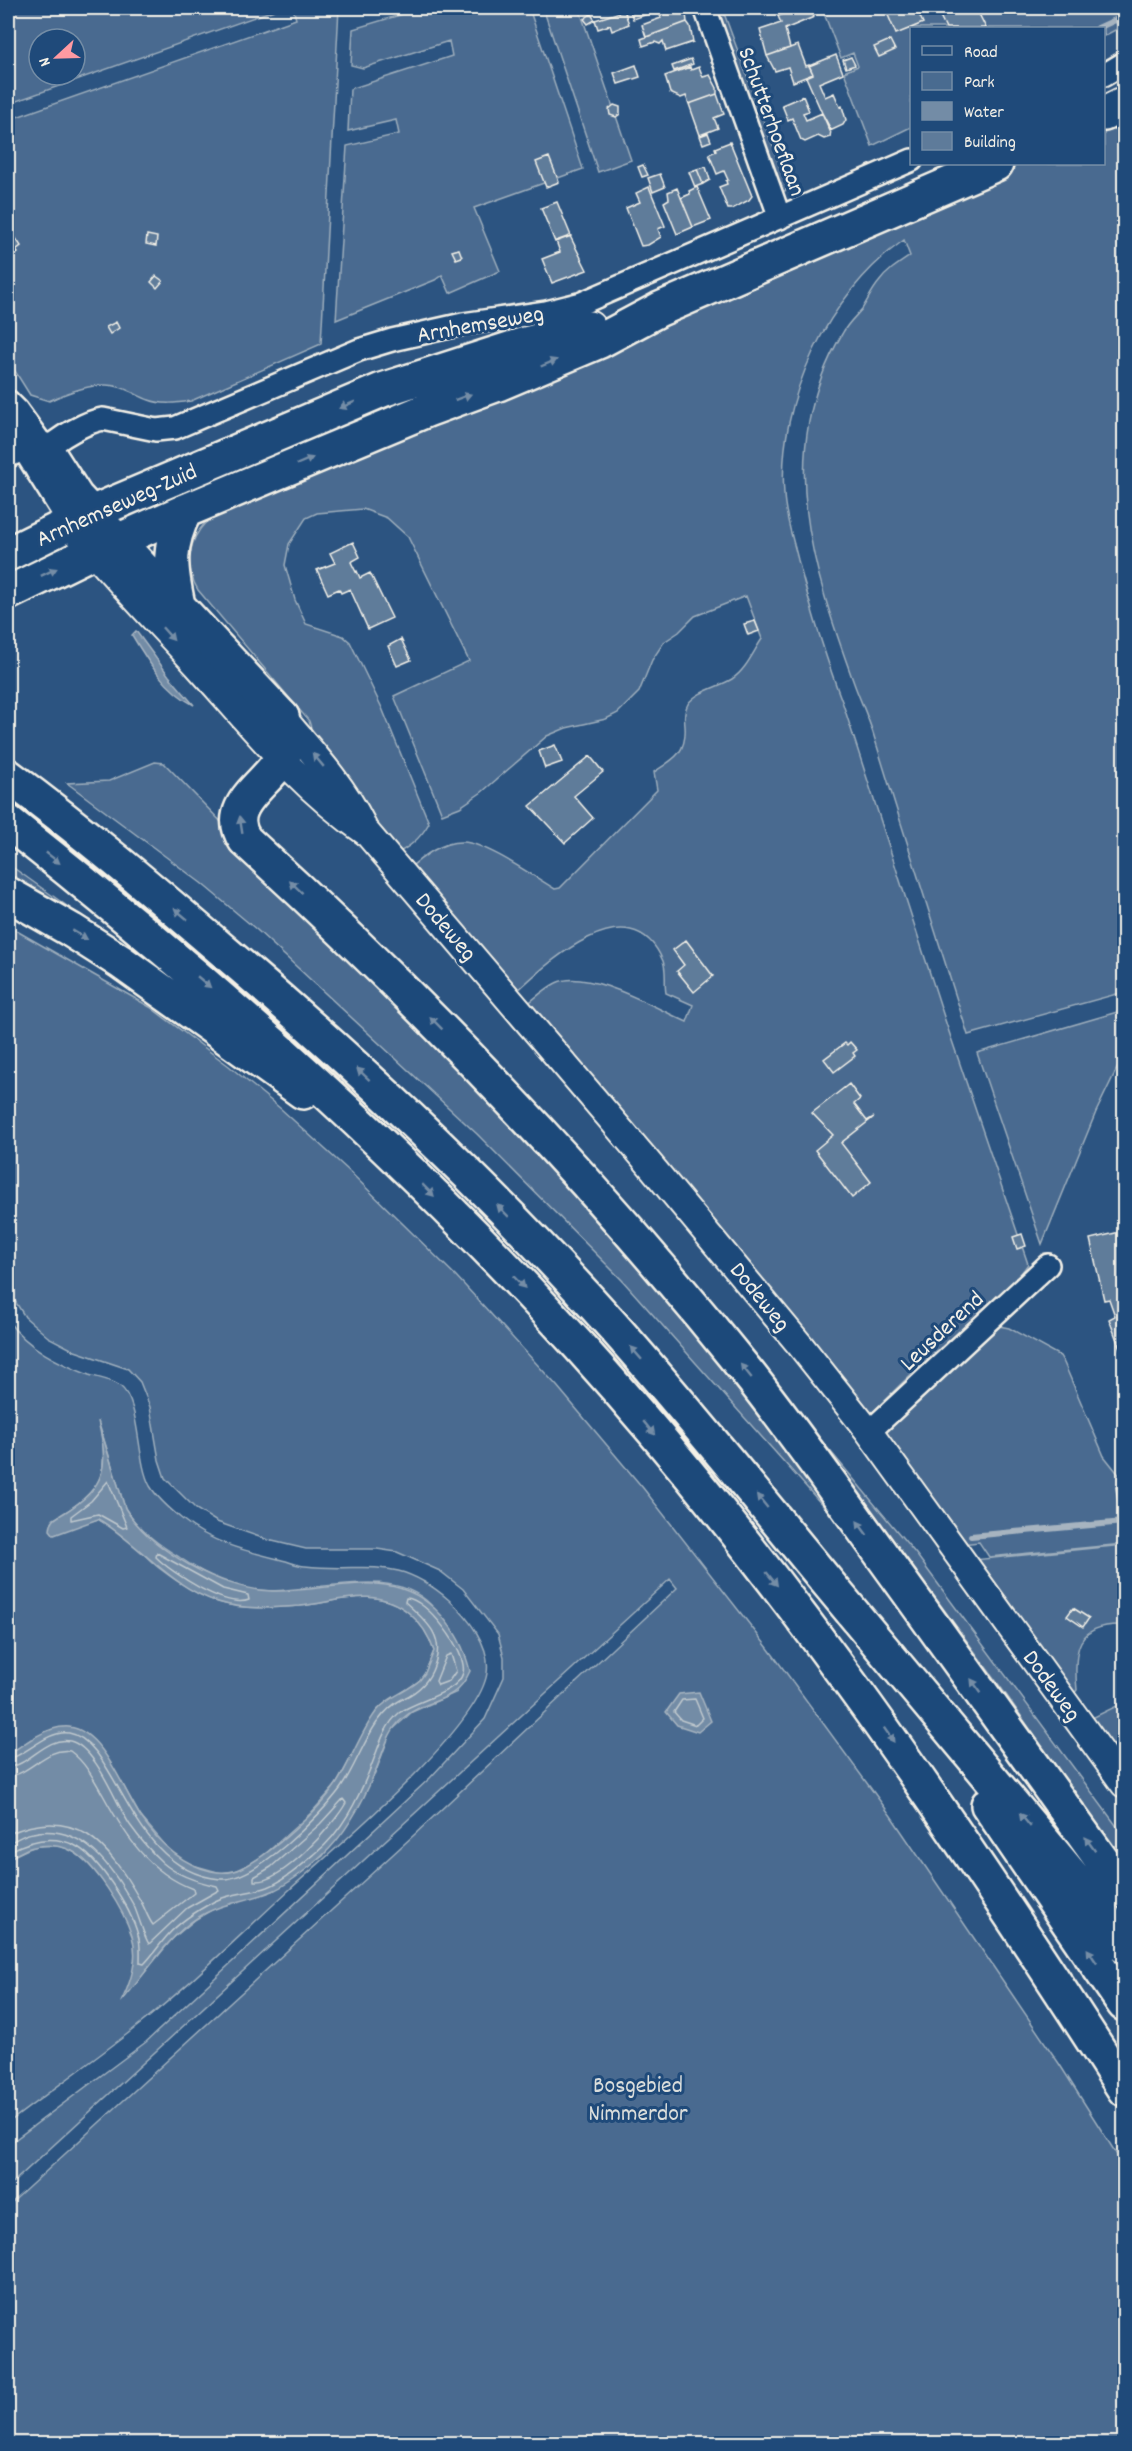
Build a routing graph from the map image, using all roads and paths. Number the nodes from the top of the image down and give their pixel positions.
1 (705, 8) edge
2 (1125, 63) edge
3 (1105, 74) edge
4 (1125, 104) edge
5 (1105, 114) edge
6 (910, 161) edge
7 (994, 165) edge
8 (780, 218) junction
9 (660, 309) junction
10 (8, 401) edge
11 (24, 448) edge
12 (225, 456) joint
13 (196, 506) junction
14 (80, 518) junction
15 (105, 546) junction
16 (8, 554) edge
17 (8, 593) edge
18 (178, 605) junction
19 (282, 717) junction
20 (281, 758) junction
21 (8, 776) edge
22 (8, 822) edge
23 (367, 833) junction
24 (8, 894) edge
25 (387, 1148) junction
26 (1048, 1265) dead end
27 (869, 1432) junction
28 (825, 1580) junction
29 (1125, 1784) edge
30 (1125, 1891) edge
31 (1125, 1946) edge
32 (1125, 2004) edge
33 (1125, 2089) edge

1 - 8 street, Schutterhoeflaan
2 - 3 street
4 - 5 main road
6 - 8 street, Arnhemseweg
7 - 9 main road, Arnhemseweg
8 - 11 street, Arnhemseweg
9 -> 12 main road, Arnhemseweg
13 -> 9 main road, Arnhemseweg
10 - 11 street
11 - 14 main road
12 - 14 main road, Arnhemseweg-Zuid
13 - 15 main road, Arnhemseweg-Zuid
13 - 18 main road
14 - 15 main road
14 - 16 main road, Arnhemseweg-Zuid
17 -> 15 main road, Arnhemseweg-Zuid
15 - 18 main road, Dodeweg
15 -> 20 street, Dodeweg
18 - 19 main road, Dodeweg
19 - 20 main road
23 -> 19 street, Dodeweg
20 - 23 street, Dodeweg
30 -> 20 main road
28 -> 21 main road
22 -> 25 main road
23 - 27 street, Dodeweg
24 -> 25 main road
25 -> 33 main road
26 - 27 street, Leusderend
27 - 29 street, Dodeweg
31 -> 28 main road
32 -> 28 main road

